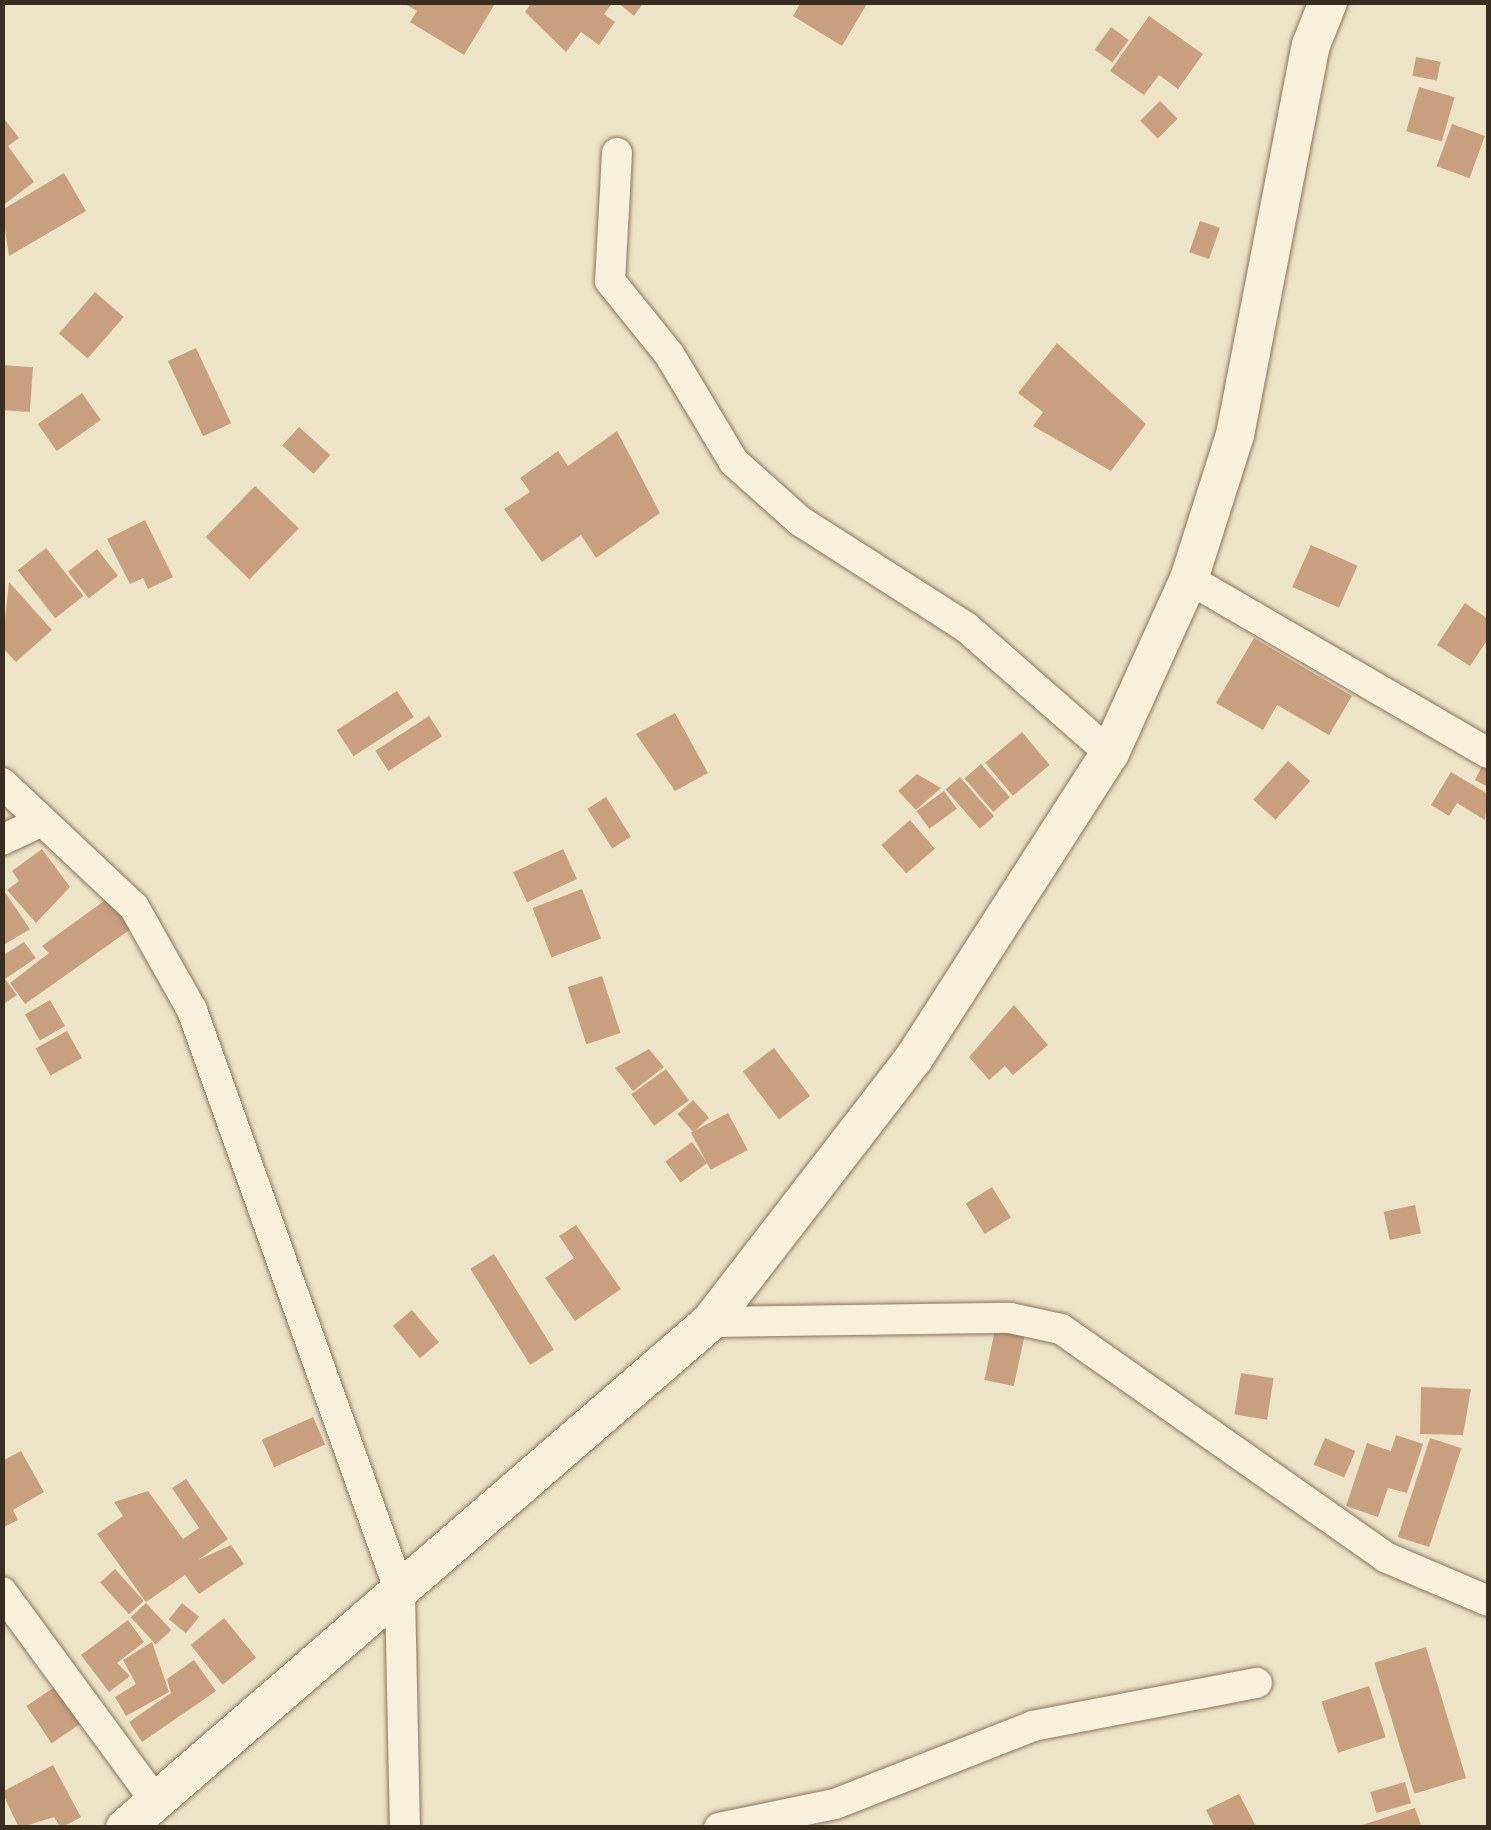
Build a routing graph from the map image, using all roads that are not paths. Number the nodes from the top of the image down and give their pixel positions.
1 (1328, 2) edge
2 (617, 153) dead end
3 (1189, 579) junction
4 (1110, 754) junction
5 (1488, 754) edge
6 (2, 783) edge
7 (42, 821) junction
8 (2, 840) edge
9 (710, 1322) junction
10 (2, 1592) edge
11 (400, 1592) junction
12 (1488, 1601) edge
13 (1257, 1683) dead end
14 (155, 1800) junction
15 (125, 1828) edge
16 (405, 1828) edge
17 (720, 1828) edge

1 - 3 street
2 - 4 street
3 - 4 street
3 - 5 street
4 - 9 street
6 - 7 street
7 - 8 street
7 - 11 street
9 - 11 street
9 - 12 street
10 - 14 street
11 - 14 street
11 - 16 street
13 - 17 street
14 - 15 street

